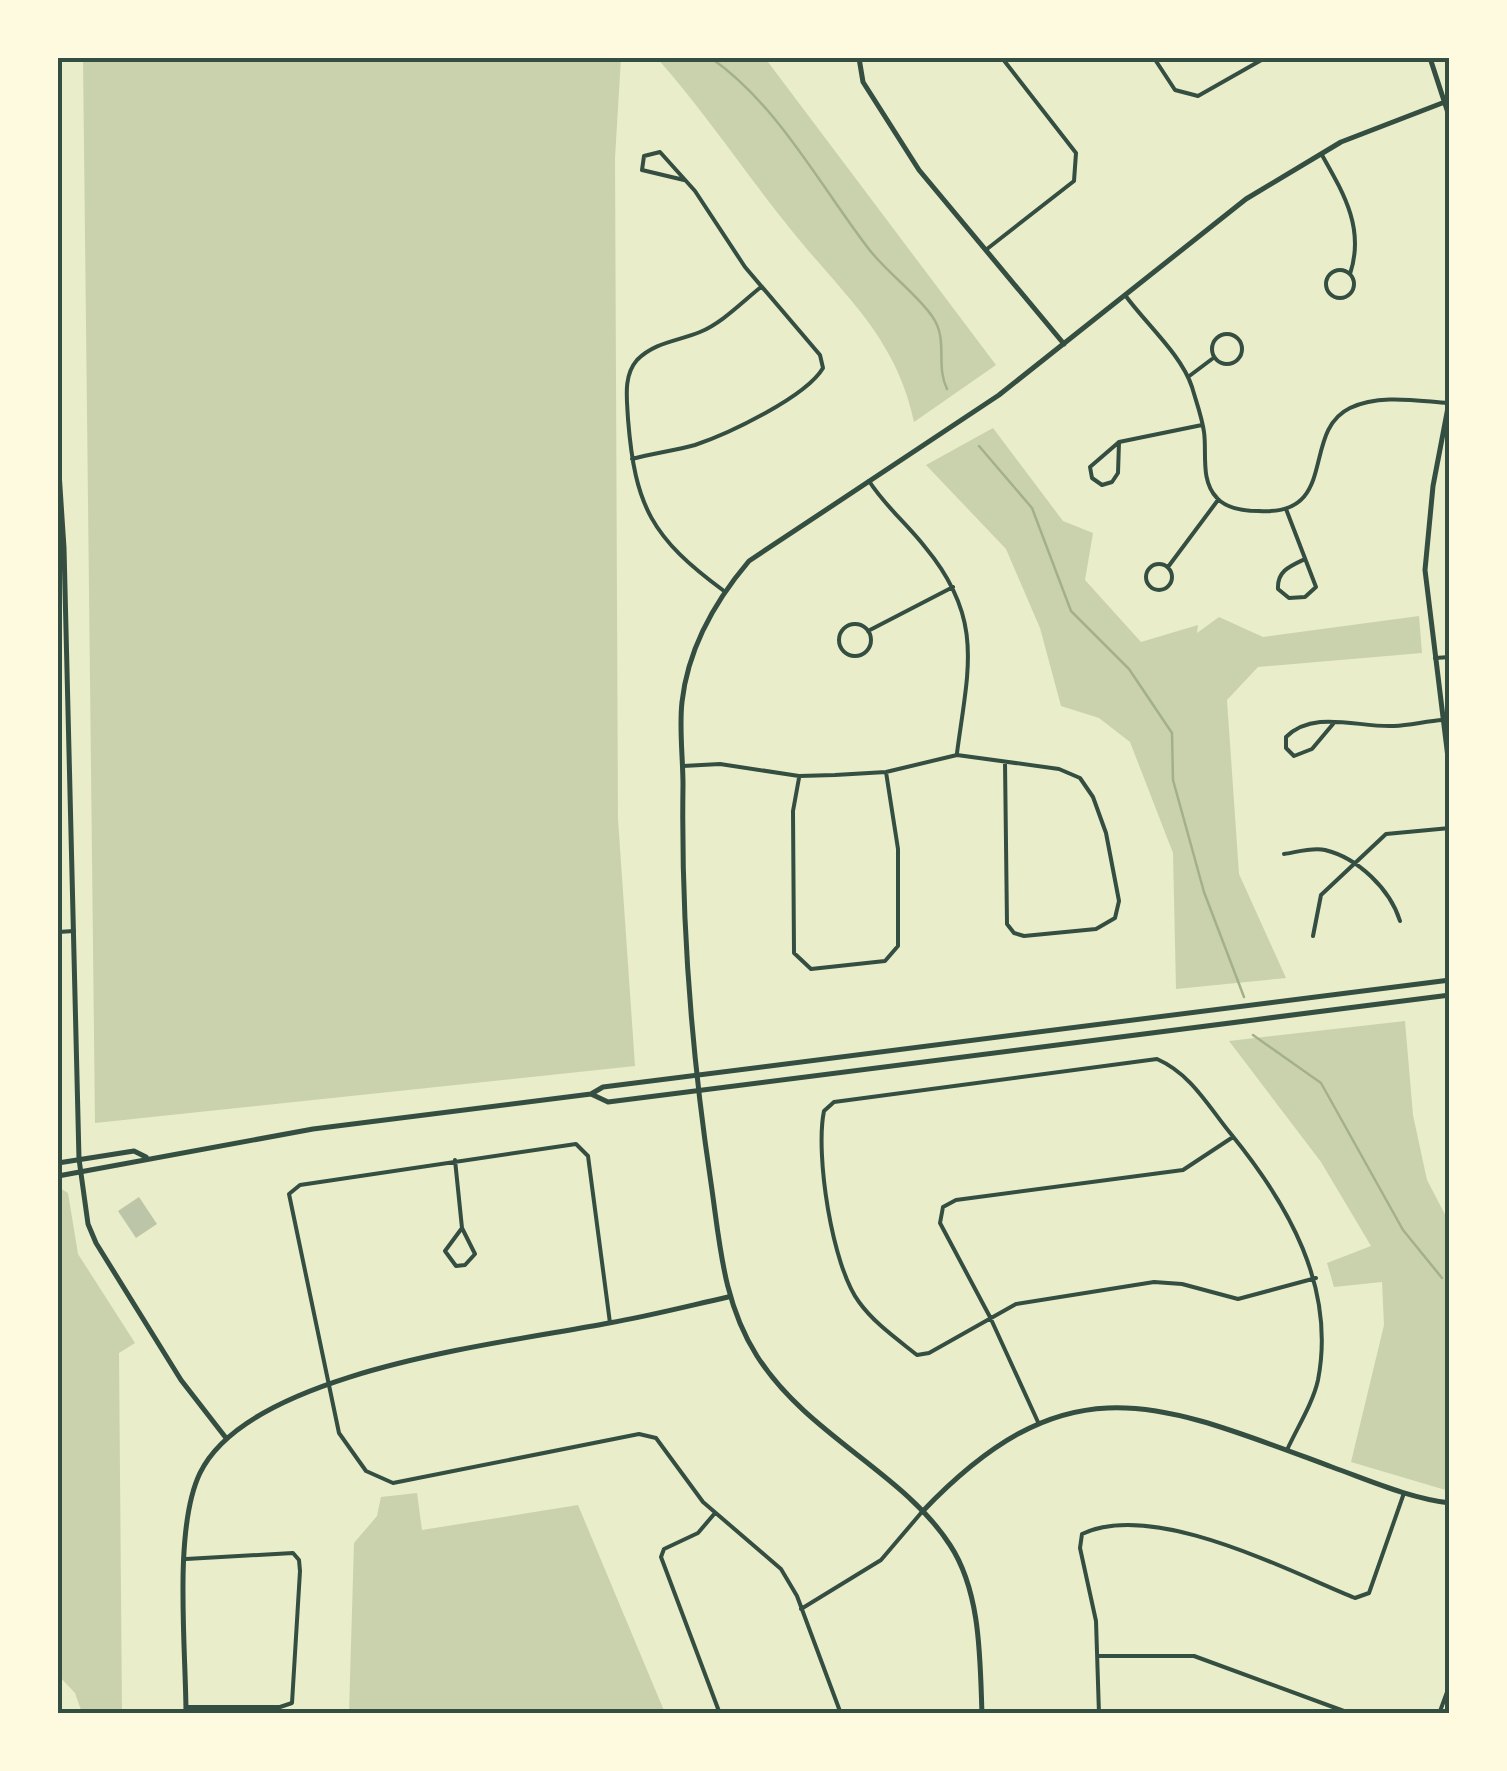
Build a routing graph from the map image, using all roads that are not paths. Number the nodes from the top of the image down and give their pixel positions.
1 (859, 58) edge
2 (1002, 58) edge
3 (1154, 58) edge
4 (1265, 58) edge
5 (1430, 58) edge
6 (1447, 101) edge
7 (1450, 120) edge
8 (1322, 155) junction
9 (684, 180) junction
10 (987, 249) junction
11 (1350, 274) junction
12 (762, 286) junction
13 (1125, 295) junction
14 (1064, 344) junction
15 (1214, 357) junction
16 (1188, 377) junction
17 (1449, 400) edge
18 (1202, 425) junction
19 (1119, 442) junction
20 (58, 456) edge
21 (632, 459) junction
22 (870, 482) junction
23 (1218, 500) junction
24 (1286, 509) junction
25 (1305, 558) junction
26 (1168, 567) junction
27 (953, 587) junction
28 (724, 591) junction
29 (868, 631) junction
30 (1450, 656) edge
31 (1435, 658) junction
32 (1443, 720) junction
33 (1333, 724) junction
34 (957, 755) junction
35 (1005, 762) junction
36 (683, 766) junction
37 (886, 772) junction
38 (1450, 774) edge
39 (800, 776) junction
40 (1450, 828) edge
41 (1284, 854) dead end
42 (1354, 862) junction
43 (1400, 920) dead end
44 (74, 931) junction
45 (58, 932) edge
46 (1313, 936) dead end
47 (1450, 980) edge
48 (1450, 995) edge
49 (695, 1076) junction
50 (697, 1090) junction
51 (591, 1094) junction
52 (1233, 1137) junction
53 (146, 1156) junction
54 (79, 1159) junction
55 (455, 1160) junction
56 (58, 1162) edge
57 (80, 1172) junction
58 (58, 1176) edge
59 (462, 1228) junction
60 (1316, 1278) junction
61 (728, 1298) junction
62 (990, 1316) junction
63 (610, 1324) junction
64 (328, 1387) junction
65 (1038, 1422) junction
66 (226, 1438) junction
67 (1287, 1450) junction
68 (1404, 1494) junction
69 (1450, 1503) edge
70 (922, 1512) junction
71 (715, 1513) junction
72 (186, 1559) junction
73 (801, 1609) junction
74 (1099, 1656) junction
75 (1450, 1684) edge
76 (186, 1710) edge
77 (720, 1714) edge
78 (841, 1714) edge
79 (982, 1714) edge
80 (1099, 1714) edge
81 (1352, 1714) edge
82 (1439, 1714) edge

1 - 10 street
2 - 10 street
3 - 4 street
5 - 6 street
6 - 7 street
6 - 8 street
8 - 11 street
8 - 13 street
9 - 9 street
9 - 12 street
10 - 14 street
11 - 11 street
12 - 21 street
12 - 21 street
13 - 14 street
13 - 16 street
14 - 22 street
15 - 15 street
15 - 16 street
16 - 18 street
17 - 24 street
17 - 31 street
18 - 19 street
18 - 23 street
19 - 19 street
20 - 44 street
21 - 28 street
22 - 27 street
22 - 28 street
23 - 24 street
23 - 26 street
24 - 25 street
25 - 25 street
26 - 26 street
27 - 29 street
27 - 34 street
28 - 36 street
29 - 29 street
30 - 31 street
31 - 32 street
32 - 33 street
32 - 38 street
33 - 33 street
34 - 35 street
34 - 37 street
35 - 35 street
36 - 39 street
36 - 49 street
37 - 39 street
37 - 39 street
40 - 42 street
41 - 42 street
42 - 43 street
42 - 46 street
44 - 45 street
44 - 54 street
47 - 49 street
48 - 50 street
49 - 50 street
49 - 51 street
50 - 51 street
50 - 61 street
51 - 53 street
52 - 60 street
52 - 62 street
52 - 62 street
53 - 54 street
53 - 57 street
54 - 56 street
54 - 57 street
55 - 59 street
55 - 63 street
55 - 64 street
57 - 58 street
57 - 66 street
59 - 59 street
60 - 62 street
60 - 67 street
61 - 63 street
61 - 70 street
62 - 65 street
63 - 64 street
64 - 66 street
64 - 71 street
65 - 67 street
65 - 70 street
66 - 72 street
67 - 68 street
68 - 69 street
68 - 74 street
70 - 73 street
70 - 79 street
71 - 73 street
71 - 77 street
72 - 76 street
72 - 76 street
73 - 78 street
74 - 80 street
74 - 81 street
75 - 82 street

